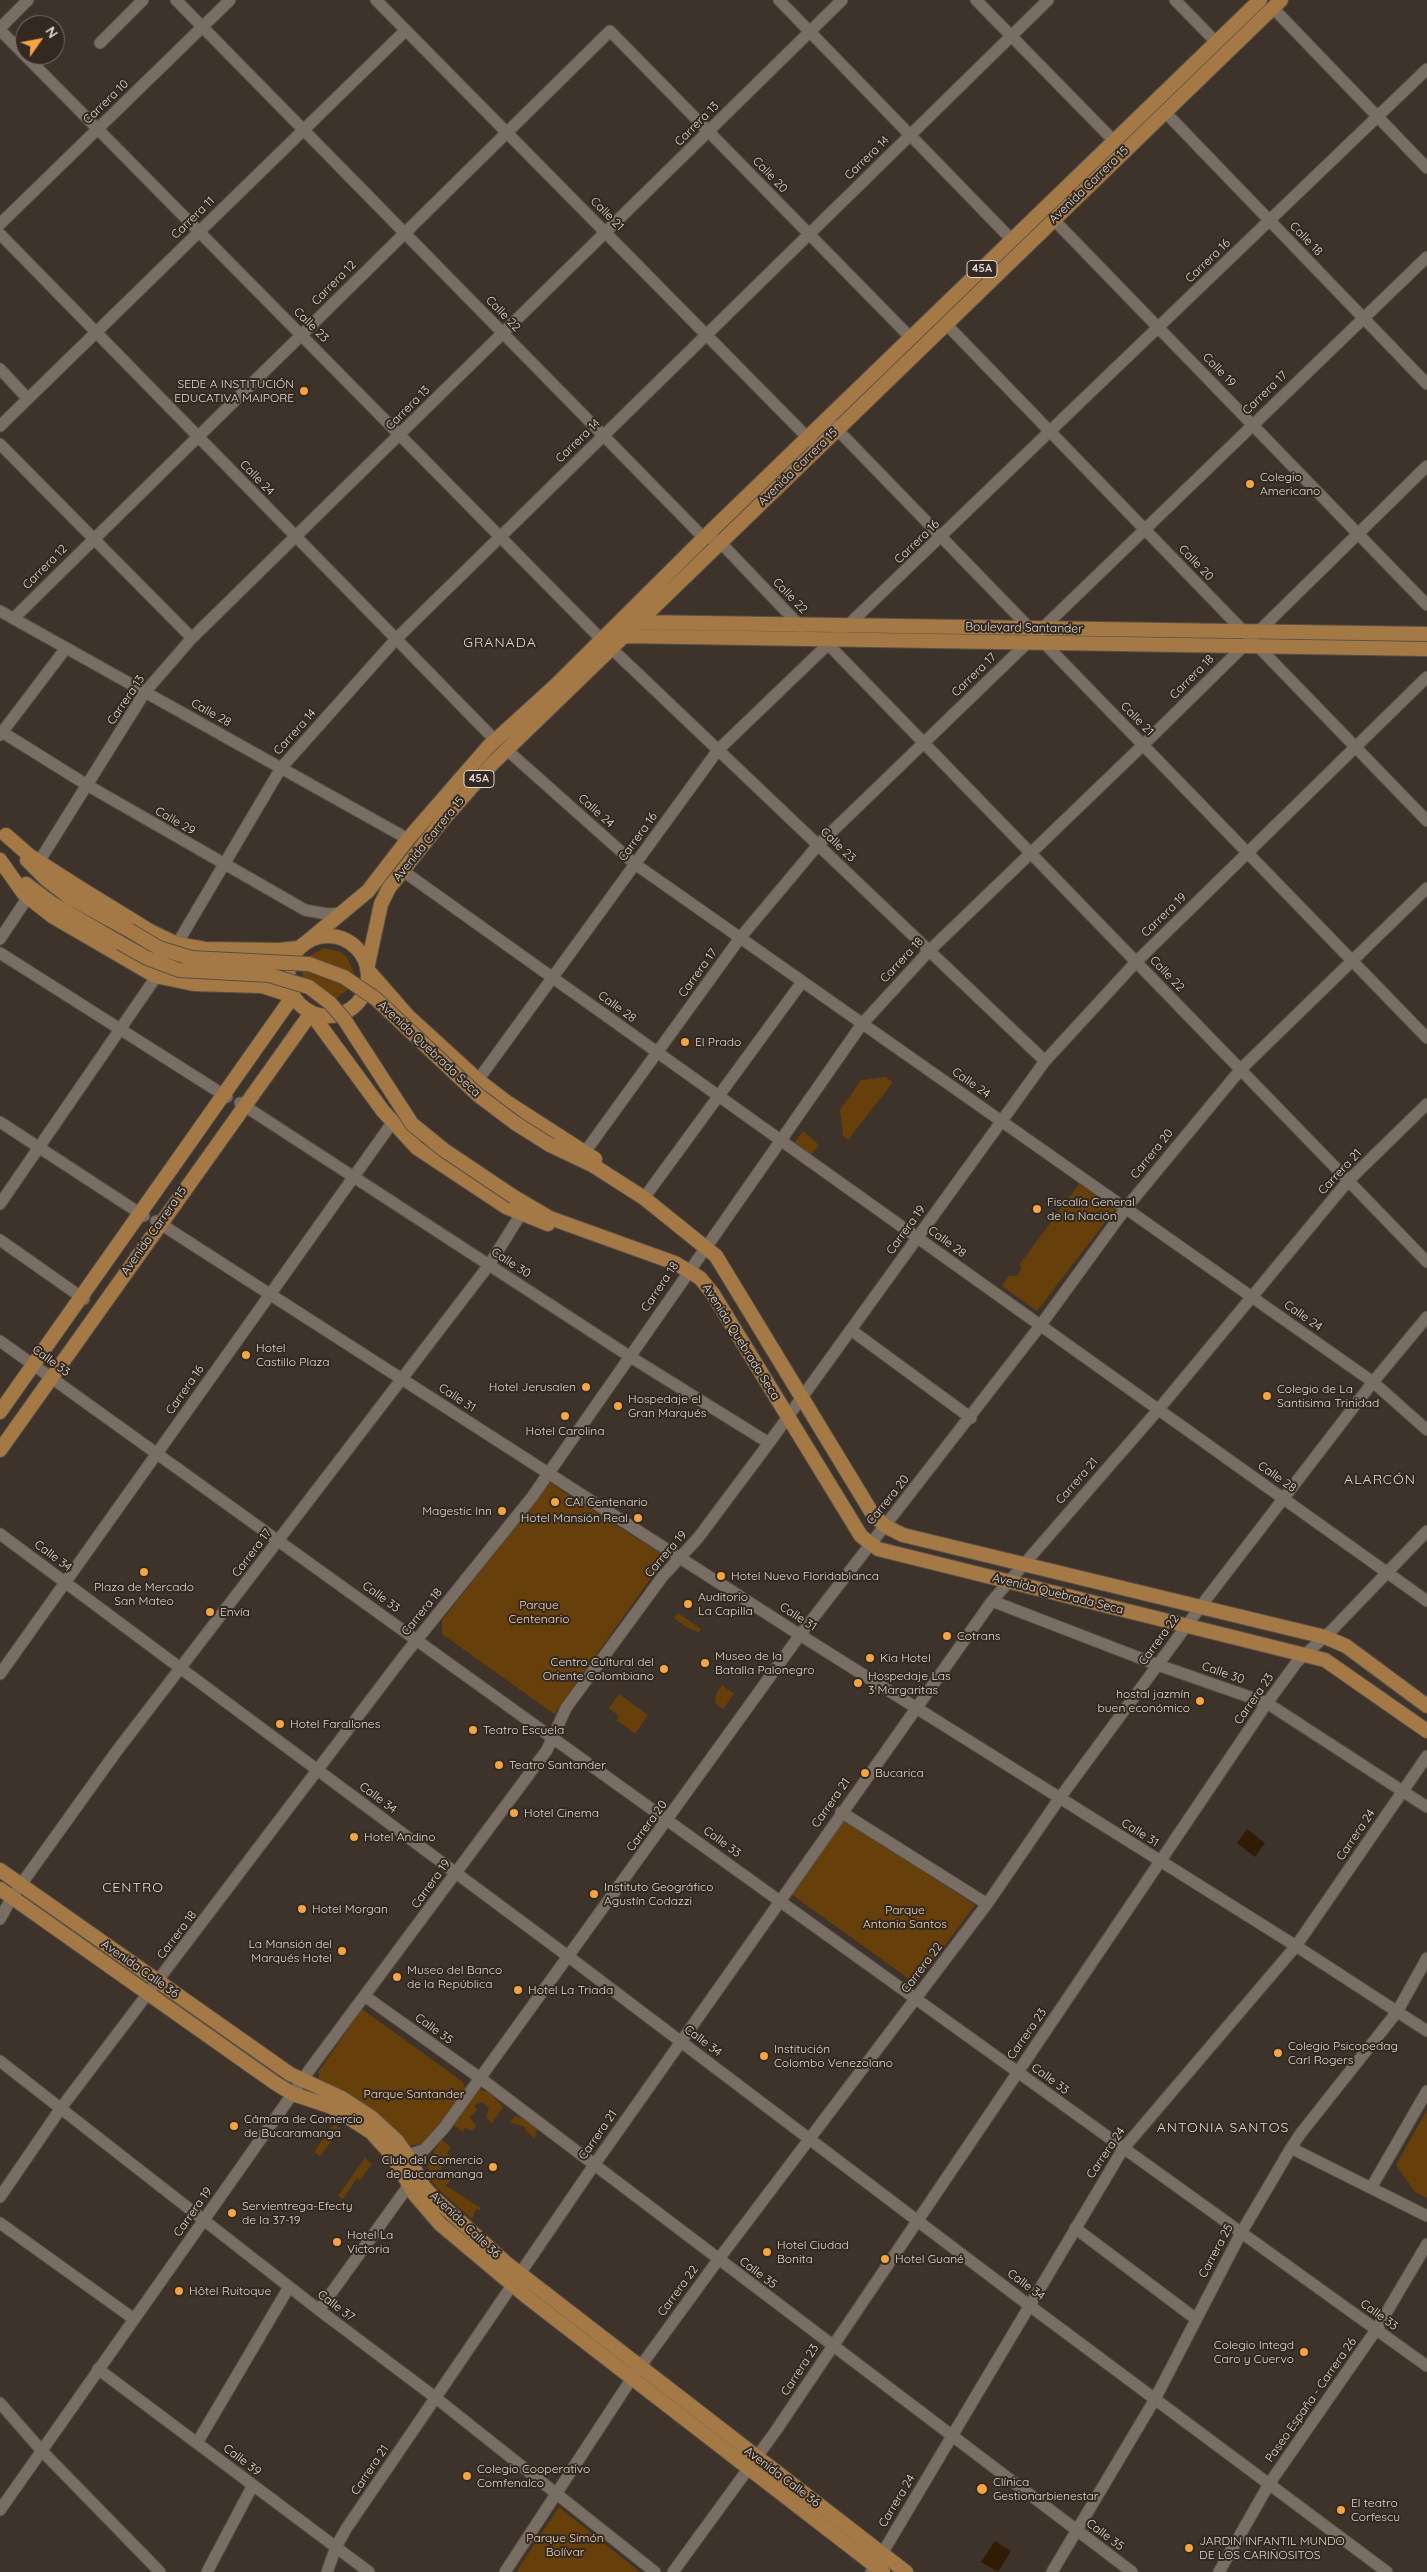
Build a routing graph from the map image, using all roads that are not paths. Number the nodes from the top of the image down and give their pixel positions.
1 (28, 0) edge
2 (143, 0) edge
3 (176, 0) edge
4 (230, 0) edge
5 (376, 0) edge
6 (779, 0) edge
7 (842, 0) edge
8 (976, 0) edge
9 (1048, 0) edge
10 (1175, 0) edge
11 (1260, 0) edge
12 (1277, 4) edge
13 (202, 27) junction
14 (0, 29) edge
15 (406, 30) junction
16 (610, 31) joint
17 (810, 32) junction
18 (1011, 36) junction
19 (1216, 42) junction
20 (100, 43) dead end
21 (1427, 69) edge
22 (1165, 112) junction
23 (1378, 117) junction
24 (98, 129) junction
25 (303, 130) junction
26 (507, 132) junction
27 (709, 132) junction
28 (910, 135) junction
29 (1114, 141) junction
30 (1427, 168) edge
31 (1054, 220) junction
32 (1270, 221) junction
33 (0, 224) edge
34 (199, 232) junction
35 (404, 233) junction
36 (606, 233) junction
37 (0, 234) edge
38 (809, 234) junction
39 (1012, 240) junction
40 (1427, 257) edge
41 (1363, 318) junction
42 (946, 324) junction
43 (1159, 328) junction
44 (96, 332) junction
45 (503, 334) junction
46 (301, 335) junction
47 (706, 335) junction
48 (910, 338) junction
49 (0, 369) edge
50 (1427, 384) edge
51 (28, 399) junction
52 (827, 419) junction
53 (1252, 425) junction
54 (0, 426) edge
55 (837, 429) junction
56 (1051, 432) junction
57 (400, 435) junction
58 (198, 436) junction
59 (603, 436) junction
60 (808, 438) junction
61 (0, 444) edge
62 (818, 448) junction
63 (1427, 466) edge
64 (1144, 529) junction
65 (1357, 533) junction
66 (296, 537) junction
67 (500, 537) junction
68 (94, 538) junction
69 (704, 538) junction
70 (942, 538) junction
71 (720, 542) junction
72 (1427, 605) edge
73 (0, 611) edge
74 (14, 618) junction
75 (620, 621) junction
76 (640, 622) junction
77 (798, 624) junction
78 (850, 625) junction
79 (1427, 634) edge
80 (1036, 635) junction
81 (625, 636) junction
82 (192, 638) junction
83 (1250, 638) junction
84 (396, 639) junction
85 (825, 641) junction
86 (607, 644) junction
87 (66, 648) junction
88 (1427, 649) edge
89 (1427, 677) edge
90 (145, 692) junction
91 (1, 734) edge
92 (495, 740) junction
93 (924, 743) junction
94 (1143, 745) junction
95 (1355, 747) junction
96 (506, 750) junction
97 (718, 750) junction
98 (281, 768) junction
99 (87, 785) junction
100 (1427, 821) edge
101 (3, 831) edge
102 (408, 839) junction
103 (818, 845) junction
104 (1031, 853) junction
105 (1247, 853) junction
106 (0, 856) edge
107 (0, 860) edge
108 (635, 864) junction
109 (37, 865) junction
110 (225, 866) junction
111 (402, 871) junction
112 (1427, 888) edge
113 (30, 893) junction
114 (342, 913) junction
115 (740, 938) junction
116 (0, 939) edge
117 (177, 944) junction
118 (303, 944) junction
119 (929, 951) junction
120 (0, 953) edge
121 (1352, 961) junction
122 (1136, 962) junction
123 (367, 969) junction
124 (156, 977) junction
125 (552, 978) junction
126 (802, 982) junction
127 (293, 996) junction
128 (311, 1013) junction
129 (862, 1024) junction
130 (121, 1029) junction
131 (1427, 1038) edge
132 (657, 1053) junction
133 (1044, 1061) junction
134 (1241, 1069) junction
135 (478, 1080) junction
136 (225, 1096) junction
137 (718, 1096) junction
138 (241, 1104) junction
139 (1427, 1104) edge
140 (1001, 1121) junction
141 (0, 1122) edge
142 (392, 1123) junction
143 (780, 1140) junction
144 (40, 1148) junction
145 (585, 1152) junction
146 (354, 1177) junction
147 (1348, 1181) junction
148 (644, 1198) junction
149 (0, 1204) edge
150 (1126, 1208) junction
151 (524, 1210) junction
152 (142, 1214) junction
153 (157, 1223) junction
154 (917, 1238) junction
155 (0, 1240) edge
156 (705, 1246) junction
157 (1427, 1262) edge
158 (489, 1265) junction
159 (689, 1269) junction
160 (270, 1295) junction
161 (1251, 1296) junction
162 (83, 1298) junction
163 (1427, 1317) edge
164 (1040, 1326) junction
165 (851, 1330) junction
166 (0, 1341) edge
167 (629, 1356) junction
168 (33, 1365) junction
169 (50, 1377) junction
170 (402, 1379) junction
171 (1373, 1382) junction
172 (802, 1397) junction
173 (1158, 1410) junction
174 (0, 1412) edge
175 (788, 1416) junction
176 (971, 1418) junction
177 (1427, 1430) edge
178 (769, 1443) junction
179 (0, 1450) edge
180 (157, 1453) junction
181 (549, 1474) junction
182 (1283, 1499) junction
183 (884, 1526) junction
184 (1427, 1530) edge
185 (0, 1534) edge
186 (278, 1540) junction
187 (870, 1545) junction
188 (680, 1558) junction
189 (1023, 1564) junction
190 (1386, 1571) junction
191 (1008, 1581) junction
192 (65, 1582) junction
193 (992, 1601) junction
194 (1427, 1601) edge
195 (1200, 1608) junction
196 (1187, 1625) junction
197 (800, 1635) junction
198 (1324, 1637) junction
199 (417, 1640) junction
200 (1305, 1654) junction
201 (1158, 1664) junction
202 (180, 1668) junction
203 (0, 1674) edge
204 (1267, 1703) junction
205 (1427, 1706) edge
206 (916, 1707) junction
207 (1427, 1732) edge
208 (553, 1737) junction
209 (1427, 1756) edge
210 (318, 1770) junction
211 (1402, 1791) junction
212 (1059, 1799) junction
213 (1427, 1807) edge
214 (841, 1812) junction
215 (668, 1820) junction
216 (1161, 1863) junction
217 (0, 1870) edge
218 (456, 1873) junction
219 (21, 1884) junction
220 (0, 1889) edge
221 (12, 1897) junction
222 (779, 1901) junction
223 (987, 1904) junction
224 (0, 1918) edge
225 (1296, 1946) junction
226 (569, 1958) junction
227 (1427, 1958) edge
228 (159, 1982) junction
229 (149, 1994) junction
230 (366, 1997) junction
231 (916, 1999) junction
232 (1397, 2012) junction
233 (1427, 2031) edge
234 (681, 2041) junction
235 (0, 2061) edge
236 (1017, 2072) junction
237 (480, 2078) junction
238 (302, 2081) junction
239 (1427, 2091) edge
240 (293, 2094) junction
241 (61, 2108) junction
242 (811, 2139) junction
243 (1291, 2148) junction
244 (1123, 2149) junction
245 (408, 2156) junction
246 (594, 2165) junction
247 (409, 2185) junction
248 (1371, 2188) junction
249 (0, 2197) edge
250 (1427, 2216) edge
251 (204, 2220) junction
252 (917, 2220) junction
253 (0, 2223) edge
254 (1075, 2228) junction
255 (1241, 2233) junction
256 (1427, 2244) edge
257 (718, 2260) junction
258 (516, 2280) junction
259 (289, 2287) junction
260 (1030, 2306) junction
261 (319, 2310) junction
262 (134, 2319) junction
263 (1196, 2319) junction
264 (1376, 2330) junction
265 (832, 2346) junction
266 (1427, 2366) edge
267 (98, 2369) junction
268 (636, 2372) junction
269 (436, 2398) junction
270 (1155, 2398) junction
271 (0, 2403) edge
272 (952, 2437) junction
273 (197, 2443) junction
274 (42, 2450) junction
275 (753, 2464) junction
276 (1269, 2484) junction
277 (253, 2485) junction
278 (556, 2493) junction
279 (0, 2510) edge
280 (1077, 2531) junction
281 (336, 2547) junction
282 (882, 2553) junction
283 (876, 2570) edge
284 (160, 2572) edge
285 (207, 2572) edge
286 (327, 2572) edge
287 (369, 2572) edge
288 (505, 2572) edge
289 (655, 2572) edge
290 (673, 2572) edge
291 (906, 2572) edge
292 (1052, 2572) edge
293 (1132, 2572) edge
294 (1219, 2572) edge
295 (1387, 2572) edge

1 - 14 street
2 - 20 street
3 - 13 street, Calle 22
4 - 13 street, Carrera 10
5 - 15 street, Calle 21
6 - 17 street
7 - 17 street, Carrera 13
8 - 18 street
9 - 18 street, Carrera 14
10 - 19 street
11 - 19 main road, Avenida Carrera 15 / 45A
12 - 22 main road, Avenida Carrera 15 / 45A
12 - 23 street
13 - 24 street, Carrera 10
13 - 25 street, Calle 22
14 - 24 street, Calle 23
15 - 25 street, Carrera 11
15 - 26 street, Calle 21
16 - 26 street, Carrera 12
16 - 27 street, Calle 20
17 - 27 street, Carrera 13
17 - 28 street
18 - 28 street, Carrera 14
18 - 29 street
19 - 29 main road, Avenida Carrera 15 / 45A
21 - 23 street, Carrera 16
22 - 31 main road, Avenida Carrera 15 / 45A
22 - 32 street, Calle 18
23 - 30 street
23 - 32 street, Carrera 16
24 - 33 street, Carrera 10
24 - 34 street, Calle 23
25 - 34 street, Carrera 11
25 - 35 street, Calle 22
26 - 35 street, Carrera 12
26 - 36 street, Calle 21
27 - 36 street, Carrera 13
27 - 38 street, Calle 20
28 - 38 street, Carrera 14
28 - 39 street
29 - 39 main road, Avenida Carrera 15 / 45A
31 - 42 main road, Avenida Carrera 15 / 45A
31 - 43 street, Calle 19
32 - 41 street, Calle 18
32 - 43 street, Carrera 16
34 - 44 street, Carrera 11
34 - 46 street, Calle 23
35 - 45 street, Calle 22
35 - 46 street, Carrera 12
36 - 45 street, Carrera 13
36 - 47 street, Calle 21
37 - 44 street, Calle 24
38 - 47 street, Carrera 14
38 - 48 street, Calle 20
39 - 48 main road, Avenida Carrera 15 / 45A
40 - 41 street, Carrera 17
41 - 50 street, Calle 18
41 - 53 street, Carrera 17
42 - 55 main road, Avenida Carrera 15 / 45A
42 - 56 street, Calle 20
43 - 53 street, Calle 19
43 - 56 street, Carrera 16
44 - 51 street, Carrera 11
44 - 58 street, Calle 24
45 - 57 street, Carrera 13
45 - 59 street, Calle 22
46 - 57 street, Calle 23
46 - 58 street, Carrera 12
47 - 59 street, Carrera 14
47 - 60 street, Calle 21
48 - 52 main road, Avenida Carrera 15 / 45A
49 - 51 street
51 - 54 street, Carrera 11
52 - 55 street, Calle 21
52 - 60 main road, Avenida Carrera 15 / 45A
53 - 64 street, Carrera 17
53 - 65 street, Calle 19
55 - 62 main road, Avenida Carrera 15 / 45A
55 - 70 street, Calle 21
56 - 64 street, Calle 20
56 - 70 street, Carrera 16
57 - 66 street, Carrera 13
57 - 67 street, Calle 23
58 - 66 street, Calle 24
58 - 68 street, Carrera 12
59 - 67 street, Carrera 14
59 - 69 street, Calle 22
60 - 62 street, Calle 21
60 - 69 main road, Avenida Carrera 15 / 45A
61 - 68 street
62 - 71 main road, Avenida Carrera 15 / 45A
63 - 65 street, Carrera 18
64 - 80 street, Carrera 17
64 - 83 street, Calle 20
65 - 72 street, Calle 19
65 - 83 street, Carrera 18
66 - 82 street, Carrera 13
66 - 84 street, Calle 24
67 - 84 street, Carrera 14
67 - 86 street, Calle 23
68 - 74 street, Carrera 12
68 - 82 street
69 - 71 street
69 - 75 main road, Avenida Carrera 15 / 45A
70 - 78 street, Carrera 16
70 - 80 street, Calle 21
71 - 76 main road, Avenida Carrera 15 / 45A
71 - 77 street, Calle 22
73 - 74 street, Calle 28
74 - 87 street, Calle 28
75 - 76 main road, Boulevard Santander
75 - 86 main road, Avenida Carrera 15 / 45A
76 - 77 main road, Boulevard Santander
76 - 81 main road, Avenida Carrera 15 / 45A
77 - 78 main road, Boulevard Santander
77 - 85 street, Calle 22
78 - 80 main road, Boulevard Santander
78 - 85 street, Carrera 16
79 - 83 main road, Boulevard Santander
80 - 83 main road, Boulevard Santander
80 - 85 main road, Boulevard Santander
80 - 93 street, Carrera 17
80 - 94 street, Calle 21
81 - 85 main road, Boulevard Santander
81 - 86 main road, Avenida Carrera 15 / 45A
82 - 90 street, Carrera 13
83 - 88 main road, Boulevard Santander
83 - 94 street, Carrera 18
83 - 95 street, Calle 20
84 - 92 street, Calle 24
84 - 98 street, Carrera 14
85 - 93 street, Calle 22
85 - 97 street, Carrera 16
86 - 92 main road, Avenida Carrera 15 / 45A
86 - 96 main road, Avenida Carrera 15 / 45A
86 - 97 street, Calle 23
87 - 90 street, Calle 28
87 - 91 street
89 - 95 street, Carrera 19
90 - 98 street, Calle 28
90 - 99 street, Carrera 13
91 - 99 street, Calle 29
92 - 102 main road, Avenida Carrera 15 / 45A
93 - 103 street, Carrera 17
93 - 104 street, Calle 22
94 - 104 street, Carrera 18
94 - 105 street, Calle 21
95 - 100 street, Calle 20
95 - 105 street, Carrera 19
96 - 108 street, Calle 24
96 - 111 main road, Avenida Carrera 15 / 45A
97 - 103 street, Calle 23
97 - 108 street, Carrera 16
98 - 102 street, Calle 28
98 - 110 street, Carrera 14
99 - 109 street, Carrera 13
99 - 110 street, Calle 29
101 - 109 main road
102 - 114 main road, Avenida Carrera 15 / 45A
103 - 115 street, Carrera 17
103 - 119 street, Calle 23
104 - 119 street, Carrera 18
104 - 122 street, Calle 22
105 - 121 street, Calle 21
105 - 122 street, Carrera 19
106 - 113 main road
107 - 113 main road
108 - 115 street, Calle 24
108 - 125 street, Carrera 16
109 - 117 main road
109 - 148 main road, Avenida Quebrada Seca, bridge
110 - 114 street, Calle 29
110 - 117 street, Carrera 14
111 - 123 main road, Avenida Carrera 15 / 45A
111 - 125 street, Calle 28
112 - 121 street, Carrera 20
113 - 116 street
113 - 124 main road
113 - 151 main road, bridge
114 - 118 main road, Avenida Carrera 15 / 45A
115 - 126 street, Calle 24
115 - 132 street, Carrera 17
117 - 118 main road
118 - 123 main road
118 - 127 main road, 45A
119 - 129 street, Carrera 18
119 - 133 street, Calle 23
120 - 130 street
121 - 131 street, Calle 21
121 - 134 street, Carrera 20
122 - 133 street, Carrera 19
122 - 134 street, Calle 22
123 - 128 main road, 45A
123 - 135 main road
124 - 127 main road
124 - 130 street
125 - 132 street, Calle 28
125 - 135 street, Carrera 16
126 - 129 street, Calle 24
126 - 137 street
127 - 128 main road
127 - 136 main road, Avenida Carrera 15
128 - 138 main road, Avenida Carrera 15
128 - 142 main road
129 - 140 street, Calle 24
129 - 143 street, Carrera 18
130 - 136 street
130 - 144 street
132 - 137 street, Calle 28
132 - 145 street, Carrera 17
133 - 140 street, Carrera 19
134 - 147 street, Calle 22
134 - 150 street, Carrera 20
135 - 145 main road
136 - 152 main road, Avenida Carrera 15
137 - 143 street, Calle 28
137 - 148 street
138 - 146 street, Calle 30
138 - 153 main road, Avenida Carrera 15
139 - 147 street, Carrera 21
140 - 150 street, Calle 24
140 - 154 street, Carrera 19
141 - 144 street
142 - 146 street, Carrera 16
142 - 151 main road
143 - 154 street, Calle 28
143 - 156 street, Carrera 18
144 - 149 street
144 - 152 street
145 - 148 main road
146 - 158 street, Calle 30
146 - 160 street, Carrera 16
147 - 157 street, Calle 22
147 - 161 street, Carrera 21
148 - 156 main road, Avenida Quebrada Seca
150 - 161 street, Calle 24
150 - 164 street, Carrera 20
151 - 158 street, Carrera 17
151 - 159 main road, Avenida Quebrada Seca
152 - 162 main road, Avenida Carrera 15
153 - 160 street, Calle 31
153 - 169 main road, Avenida Carrera 15
154 - 164 street, Calle 28
154 - 165 street, Carrera 19
155 - 162 street
156 - 159 street, Carrera 18
156 - 172 main road, Avenida Quebrada Seca
158 - 167 street, Calle 30
158 - 170 street, Carrera 17
159 - 167 street, Carrera 18
159 - 175 main road, Avenida Quebrada Seca
160 - 170 street, Calle 31
160 - 180 street, Carrera 16
161 - 171 street, Calle 24
161 - 173 street, Carrera 21
162 - 168 main road, Avenida Carrera 15
163 - 171 street, Carrera 22
164 - 173 street, Calle 28
164 - 176 street, Carrera 20
165 - 172 street, Carrera 19
165 - 176 street
166 - 168 street, Calle 33
167 - 178 street, Calle 30
167 - 181 street, Carrera 18
168 - 169 street, Calle 33
168 - 174 main road, Avenida Carrera 15
169 - 179 main road, Avenida Carrera 15
169 - 180 street, Calle 33
170 - 181 street, Calle 31
170 - 186 street, Carrera 17
171 - 177 street, Calle 24
171 - 182 street, Carrera 22
172 - 175 street, Carrera 19
172 - 183 main road, Avenida Quebrada Seca
173 - 182 street, Calle 28
173 - 189 street, Carrera 21
175 - 178 street, Carrera 19
175 - 187 main road, Avenida Quebrada Seca
176 - 183 street, Carrera 20
178 - 188 street, Carrera 19
180 - 186 street, Calle 33
180 - 192 street, Carrera 16
181 - 188 street, Calle 31
181 - 199 street, Carrera 18
182 - 190 street, Calle 28
182 - 195 street, Carrera 22
183 - 187 street, Carrera 20
183 - 189 main road, Avenida Quebrada Seca
184 - 190 street, Carrera 23
185 - 192 street, Calle 34
186 - 199 street, Calle 33
186 - 202 street, Carrera 17
187 - 191 main road, Avenida Quebrada Seca
187 - 197 street, Carrera 20
188 - 197 street, Calle 31
188 - 208 street, Carrera 19
189 - 191 street, Carrera 21
189 - 195 main road, Avenida Quebrada Seca
190 - 194 street, Calle 28
190 - 198 street, Carrera 23
191 - 193 street, Carrera 21
191 - 196 main road, Avenida Quebrada Seca
192 - 202 street, Calle 34
192 - 203 street, Carrera 16
193 - 201 street, Calle 30
193 - 206 street, Carrera 21
195 - 196 street, Carrera 22
195 - 198 main road, Avenida Quebrada Seca
196 - 200 main road, Avenida Quebrada Seca
196 - 201 street, Carrera 22
197 - 206 street, Calle 31
197 - 215 street, Carrera 20
198 - 200 street, Carrera 23
198 - 205 main road, Avenida Quebrada Seca
199 - 208 street, Calle 33
199 - 210 street, Carrera 18
200 - 204 street, Carrera 23
200 - 207 main road, Avenida Quebrada Seca
201 - 204 street, Calle 30
201 - 212 street, Carrera 22
202 - 210 street, Calle 34
202 - 219 street, Carrera 17
204 - 211 street, Calle 30
204 - 216 street, Carrera 23
206 - 212 street, Calle 31
206 - 214 street, Carrera 21
208 - 215 street, Calle 33
208 - 218 street, Carrera 19
209 - 211 street, Carrera 24
210 - 218 street, Calle 34
210 - 228 street, Carrera 18
211 - 213 street, Calle 30
211 - 225 street, Carrera 24
212 - 216 street, Calle 31
212 - 223 street, Carrera 22
214 - 222 street, Carrera 21
214 - 223 street
215 - 222 street, Calle 33
215 - 226 street, Carrera 20
216 - 225 street, Calle 31
216 - 236 street, Carrera 23
217 - 219 main road, Avenida Calle 36
218 - 226 street, Calle 34
218 - 230 street, Carrera 19
219 - 221 street, Carrera 17
219 - 228 main road, Avenida Calle 36
220 - 221 main road, Avenida Calle 36
221 - 224 street, Carrera 17
221 - 229 main road, Avenida Calle 36
222 - 231 street, Calle 33
222 - 234 street, Carrera 21
223 - 231 street, Carrera 22
225 - 232 street, Calle 31
225 - 244 street, Carrera 24
226 - 234 street, Calle 34
226 - 237 street, Carrera 20
227 - 232 street, Carrera 25
228 - 229 street, Carrera 18
228 - 238 main road, Avenida Calle 36
229 - 240 main road, Avenida Calle 36
229 - 241 street, Carrera 18
230 - 237 street, Calle 35
230 - 238 street, Carrera 19
231 - 236 street, Calle 33
231 - 242 street, Carrera 22
232 - 233 street, Calle 31
232 - 243 street, Carrera 25
234 - 242 street, Calle 34
234 - 246 street, Carrera 21
235 - 241 street, Calle 37
236 - 244 street, Calle 33
236 - 252 street, Carrera 23
237 - 245 street, Carrera 20
237 - 246 street, Calle 35
238 - 240 street, Carrera 19
238 - 245 main road, Avenida Calle 36
239 - 248 street
240 - 247 main road, Avenida Calle 36
240 - 251 street, Carrera 19
241 - 249 street, Carrera 18
241 - 251 street, Calle 37
242 - 252 street, Calle 34
242 - 257 street, Carrera 22
243 - 248 street
243 - 255 street, Carrera 25
244 - 254 street, Carrera 24
244 - 255 street, Calle 33
245 - 258 main road, Avenida Calle 36
246 - 257 street, Calle 35
246 - 258 street, Carrera 21
247 - 258 main road, Avenida Calle 36
247 - 261 street
248 - 250 street
251 - 259 street, Calle 37
251 - 262 street, Carrera 19
252 - 260 street, Calle 34
252 - 265 street, Carrera 23
253 - 262 street
254 - 260 street, Carrera 24
254 - 263 street
255 - 263 street, Carrera 25
255 - 264 street, Calle 33
256 - 264 street, Paseo España - Carrera 26
257 - 265 street, Calle 35
257 - 268 street, Carrera 22
258 - 268 main road, Avenida Calle 36
258 - 269 street, Carrera 21
259 - 261 street, Calle 37
259 - 273 street
260 - 270 street, Calle 34
260 - 272 street, Carrera 24
261 - 269 street, Calle 37
262 - 267 street, Carrera 19
263 - 270 street, Carrera 25
264 - 266 street, Calle 33
264 - 276 street, Paseo España - Carrera 26
265 - 272 street, Calle 35
265 - 275 street, Carrera 23
267 - 273 street, Calle 39
267 - 274 street, Carrera 19
268 - 275 main road, Avenida Calle 36
268 - 278 street, Carrera 22
269 - 278 street, Calle 37
269 - 281 street, Carrera 21
270 - 276 street, Calle 34
270 - 280 street, Carrera 25
271 - 274 street
272 - 280 street, Calle 35
272 - 282 street, Carrera 24
273 - 277 street, Calle 39
274 - 279 street, Carrera 19
274 - 284 street
275 - 282 main road, Avenida Calle 36
275 - 283 main road, Avenida Calle 36
275 - 290 street, Carrera 23
276 - 294 street, Paseo España - Carrera 26
276 - 295 street, Calle 34
277 - 281 street, Calle 39
277 - 285 street
278 - 288 street, Carrera 22
278 - 289 street, Calle 37
280 - 292 street, Carrera 25
280 - 293 street, Calle 35
281 - 286 street, Carrera 21
281 - 287 street, Calle 39
282 - 283 street, Carrera 24
282 - 291 main road, Avenida Calle 36

